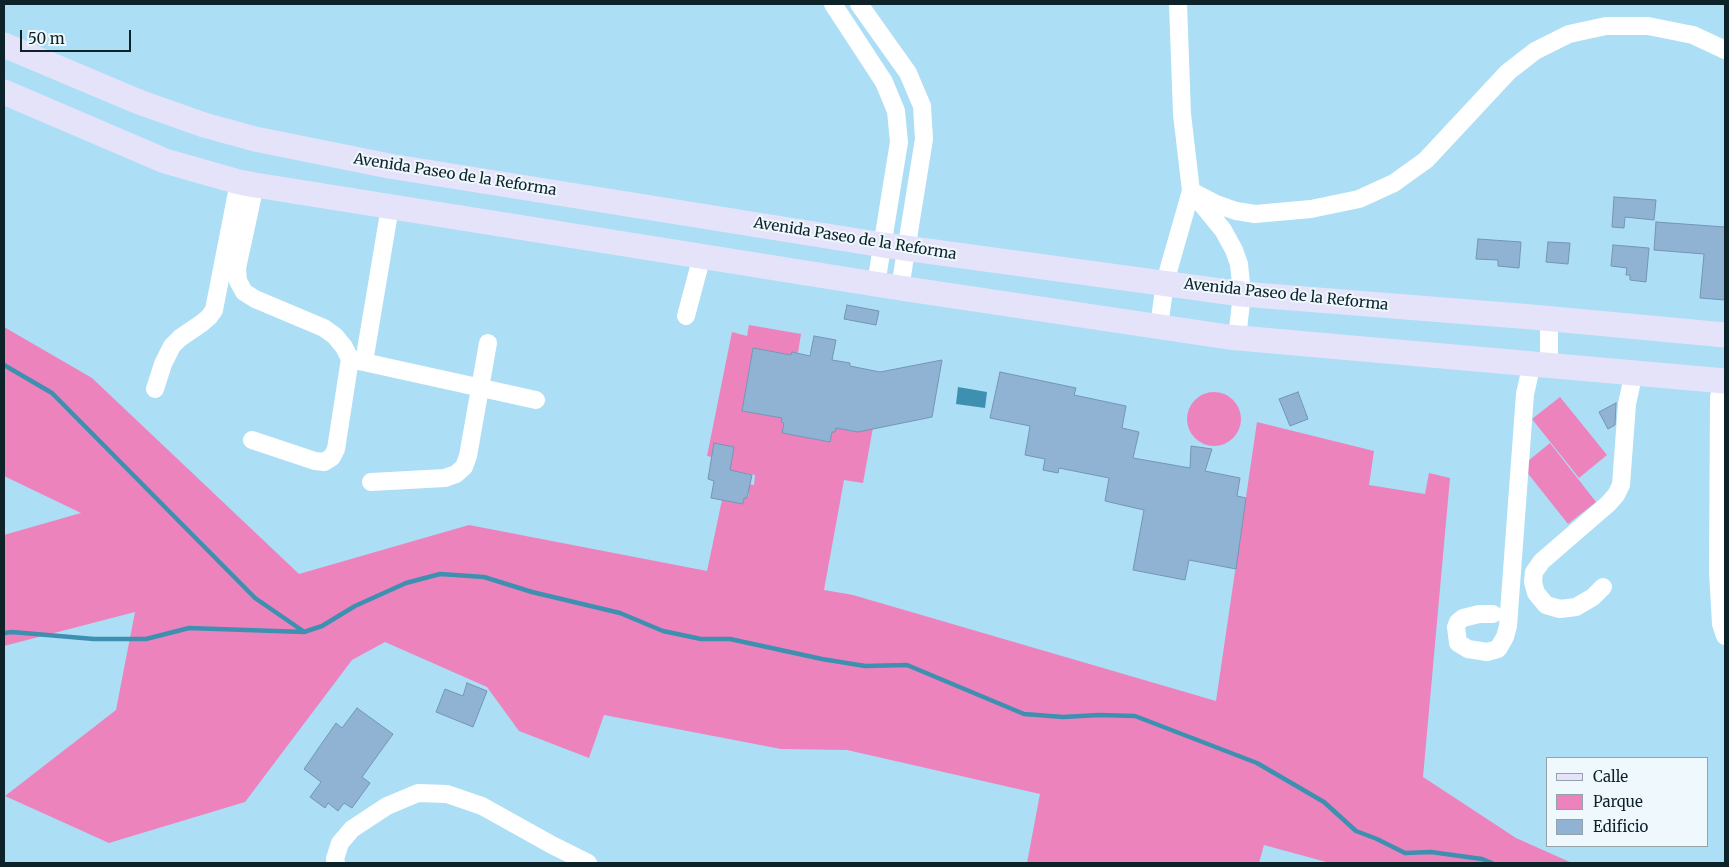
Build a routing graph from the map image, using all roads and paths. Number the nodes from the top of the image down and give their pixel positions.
1 (833, 4) edge
2 (859, 4) edge
3 (1178, 4) edge
4 (4, 45) edge
5 (1725, 50) edge
6 (4, 92) edge
7 (247, 184) junction
8 (1191, 191) junction
9 (587, 197) junction
10 (390, 207) junction
11 (583, 236) junction
12 (895, 246) junction
13 (702, 256) junction
14 (1165, 282) junction
15 (888, 286) junction
16 (1242, 294) junction
17 (686, 316) dead end
18 (1549, 318) junction
19 (1159, 327) junction
20 (1725, 335) edge
21 (1236, 338) junction
22 (488, 343) dead end
23 (357, 361) junction
24 (1540, 363) junction
25 (1634, 372) junction
26 (1724, 381) edge
27 (480, 388) junction
28 (155, 389) dead end
29 (536, 400) dead end
30 (252, 440) dead end
31 (371, 482) dead end
32 (1722, 572) edge
33 (1604, 587) dead end
34 (1493, 614) dead end
35 (1725, 636) edge
36 (336, 863) edge
37 (588, 863) edge

1 - 12 street
2 - 12 street
3 - 8 street
4 - 9 main road, Avenida Paseo de la Reforma
5 - 8 street
6 - 7 main road
7 - 10 main road
7 - 23 street
7 - 28 street
8 - 14 street
8 - 16 street
9 - 11 main road
9 - 12 main road, Avenida Paseo de la Reforma
10 - 11 main road
10 - 23 street
11 - 13 main road
12 - 14 main road, Avenida Paseo de la Reforma
12 - 15 street
12 - 15 street
13 - 15 main road
13 - 17 street
14 - 16 main road, Avenida Paseo de la Reforma
14 - 19 street
15 - 19 main road
16 - 18 main road, Avenida Paseo de la Reforma
16 - 21 street
18 - 20 main road, Avenida Paseo de la Reforma
18 - 24 street
19 - 21 main road
21 - 24 main road
22 - 27 street
23 - 27 street
23 - 30 street
24 - 25 main road
24 - 34 street
25 - 26 main road
25 - 33 street
26 - 32 street
27 - 29 street
27 - 31 street
32 - 35 street
36 - 37 street

